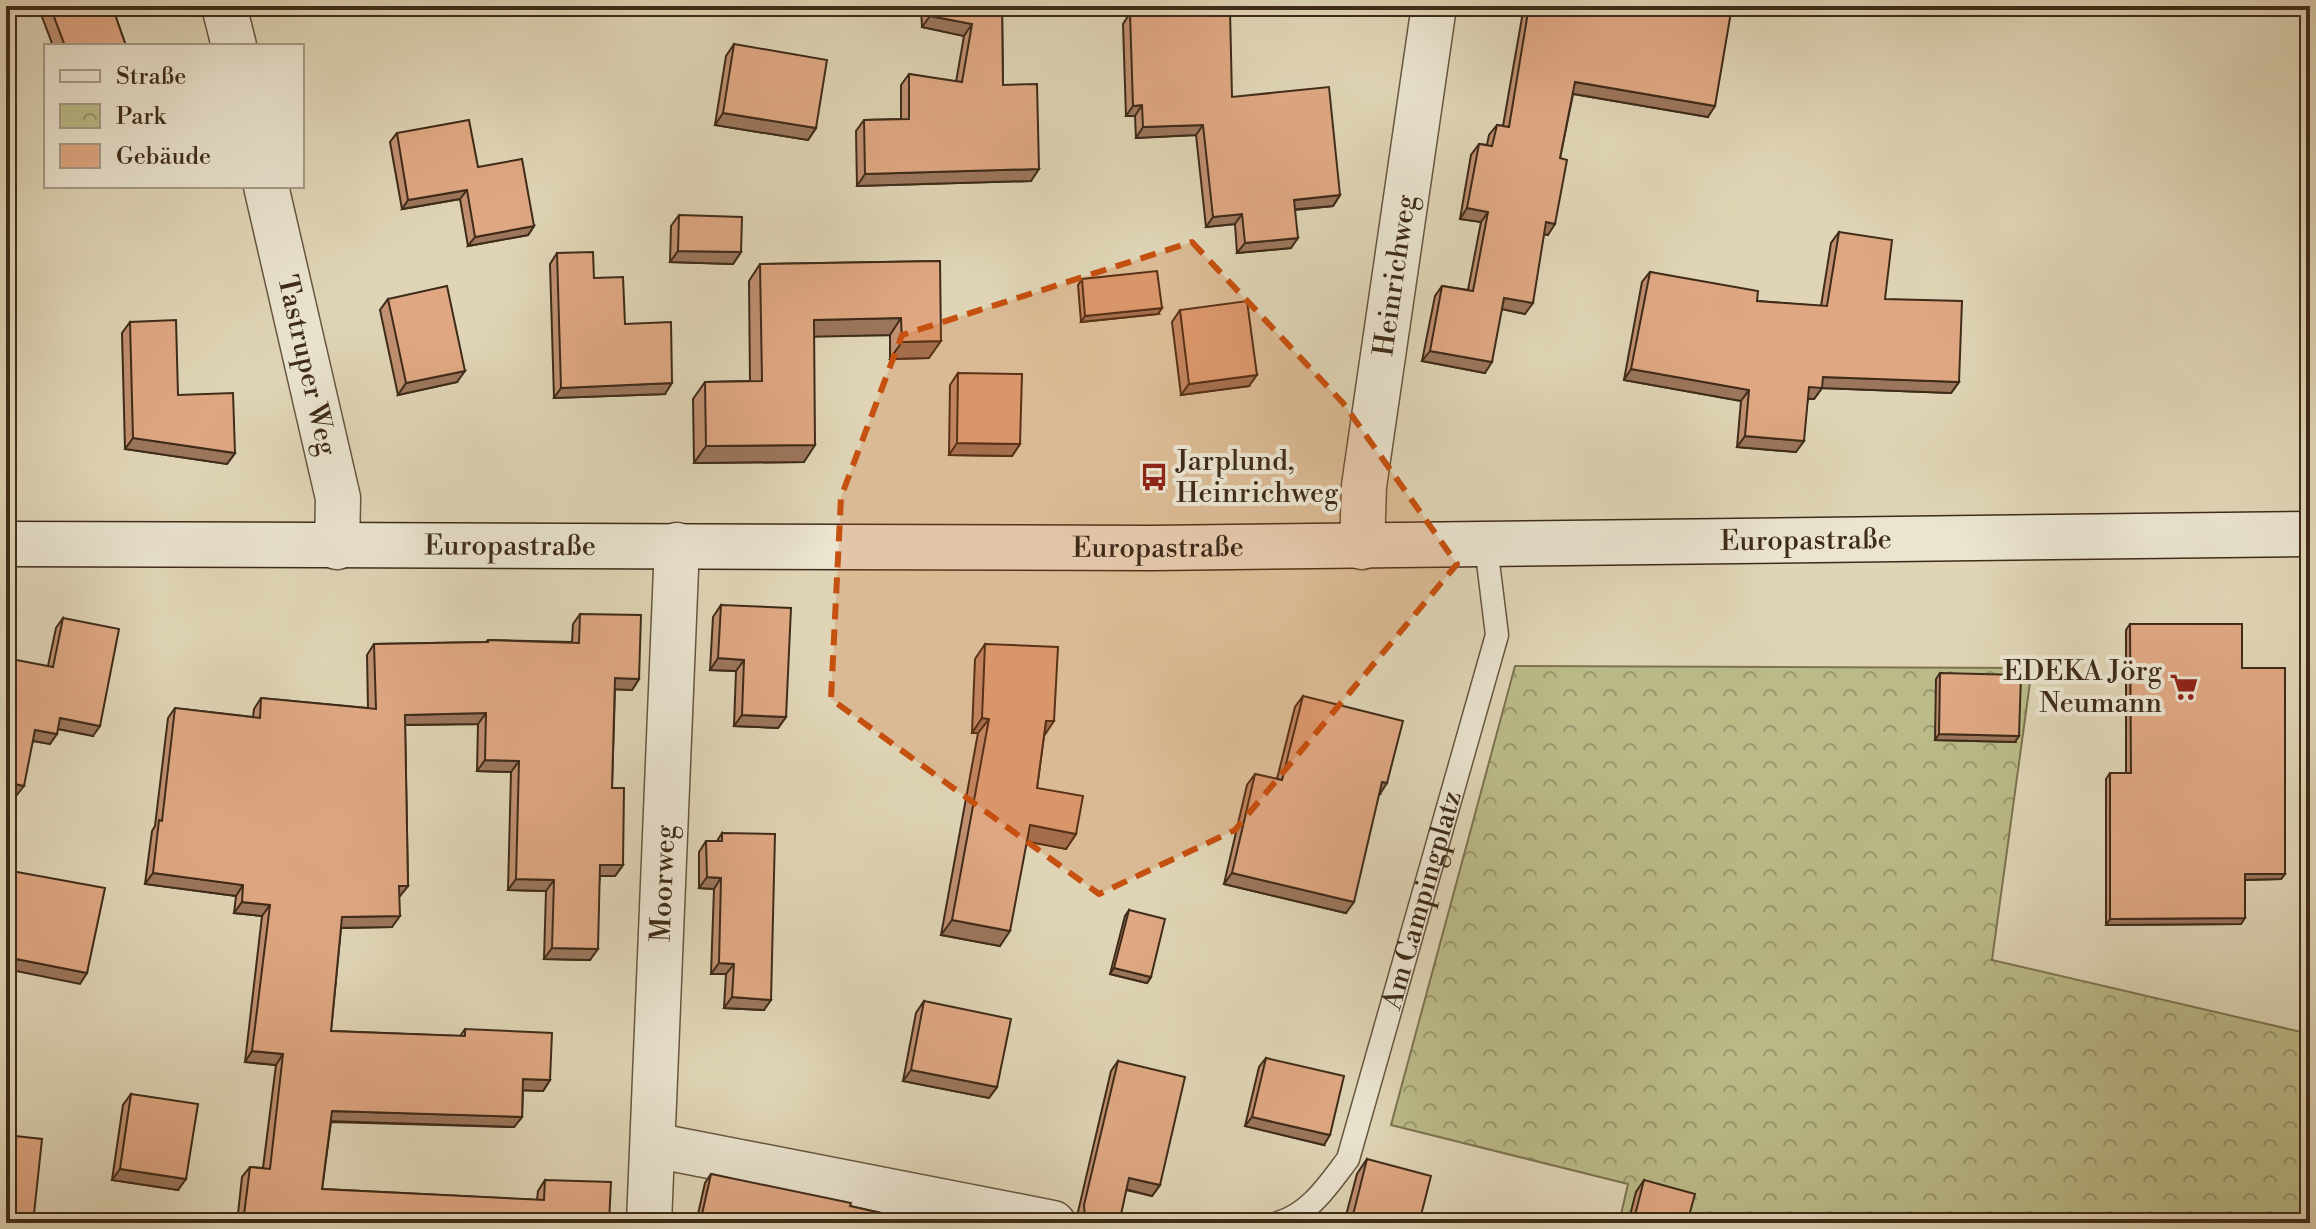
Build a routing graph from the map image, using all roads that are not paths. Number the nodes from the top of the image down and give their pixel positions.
1 (224, 6) edge
2 (1434, 6) edge
3 (234, 44) edge
4 (266, 188) edge
5 (2310, 534) edge
6 (6, 544) edge
7 (677, 545) junction
8 (1486, 546) junction
9 (337, 547) junction
10 (1362, 547) junction
11 (653, 1145) junction
12 (649, 1223) edge
13 (1053, 1223) edge
14 (1278, 1223) edge

1 - 3 main road
2 - 10 main road, Heinrichweg
4 - 9 main road, Tastruper Weg
5 - 8 main road, Europastraße
6 - 9 main road, Europastraße
7 - 9 main road, Europastraße
7 - 10 main road, Europastraße
7 - 11 main road, Moorweg
8 - 10 main road, Europastraße
8 - 14 lane, Am Campingplatz
11 - 12 main road, Moorweg
11 - 13 main road

